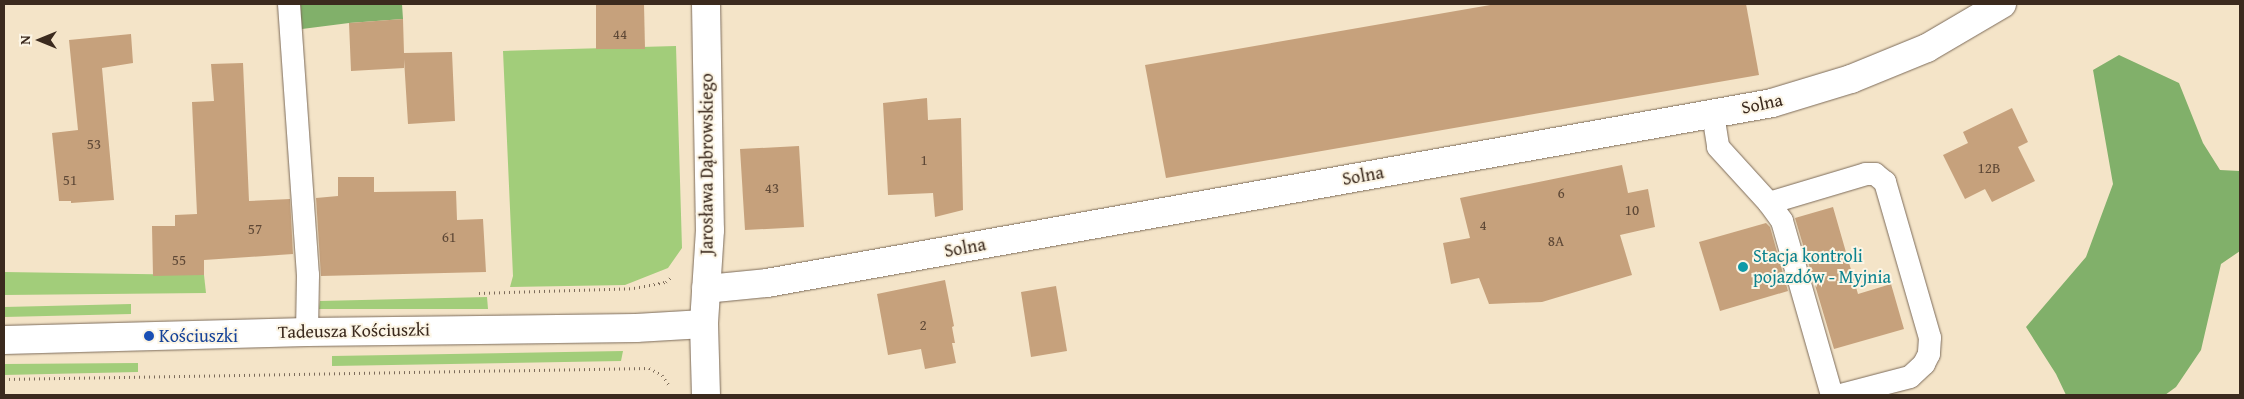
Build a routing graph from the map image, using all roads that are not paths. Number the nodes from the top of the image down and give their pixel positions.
1 (289, 4) edge
2 (706, 4) edge
3 (2002, 4) edge
4 (1713, 114) junction
5 (1769, 203) junction
6 (706, 289) junction
7 (704, 324) junction
8 (307, 332) junction
9 (4, 340) edge
10 (706, 395) edge
11 (1832, 395) edge
12 (1841, 395) edge

1 - 8 lane
2 - 6 street, Jarosława Dąbrowskiego
3 - 4 street, Solna
4 - 5 lane
4 - 6 street, Solna
5 - 11 lane
5 - 12 lane
6 - 7 street, Jarosława Dąbrowskiego
7 - 8 street, Tadeusza Kościuszki
7 - 10 street, Jarosława Dąbrowskiego
8 - 9 street, Tadeusza Kościuszki

